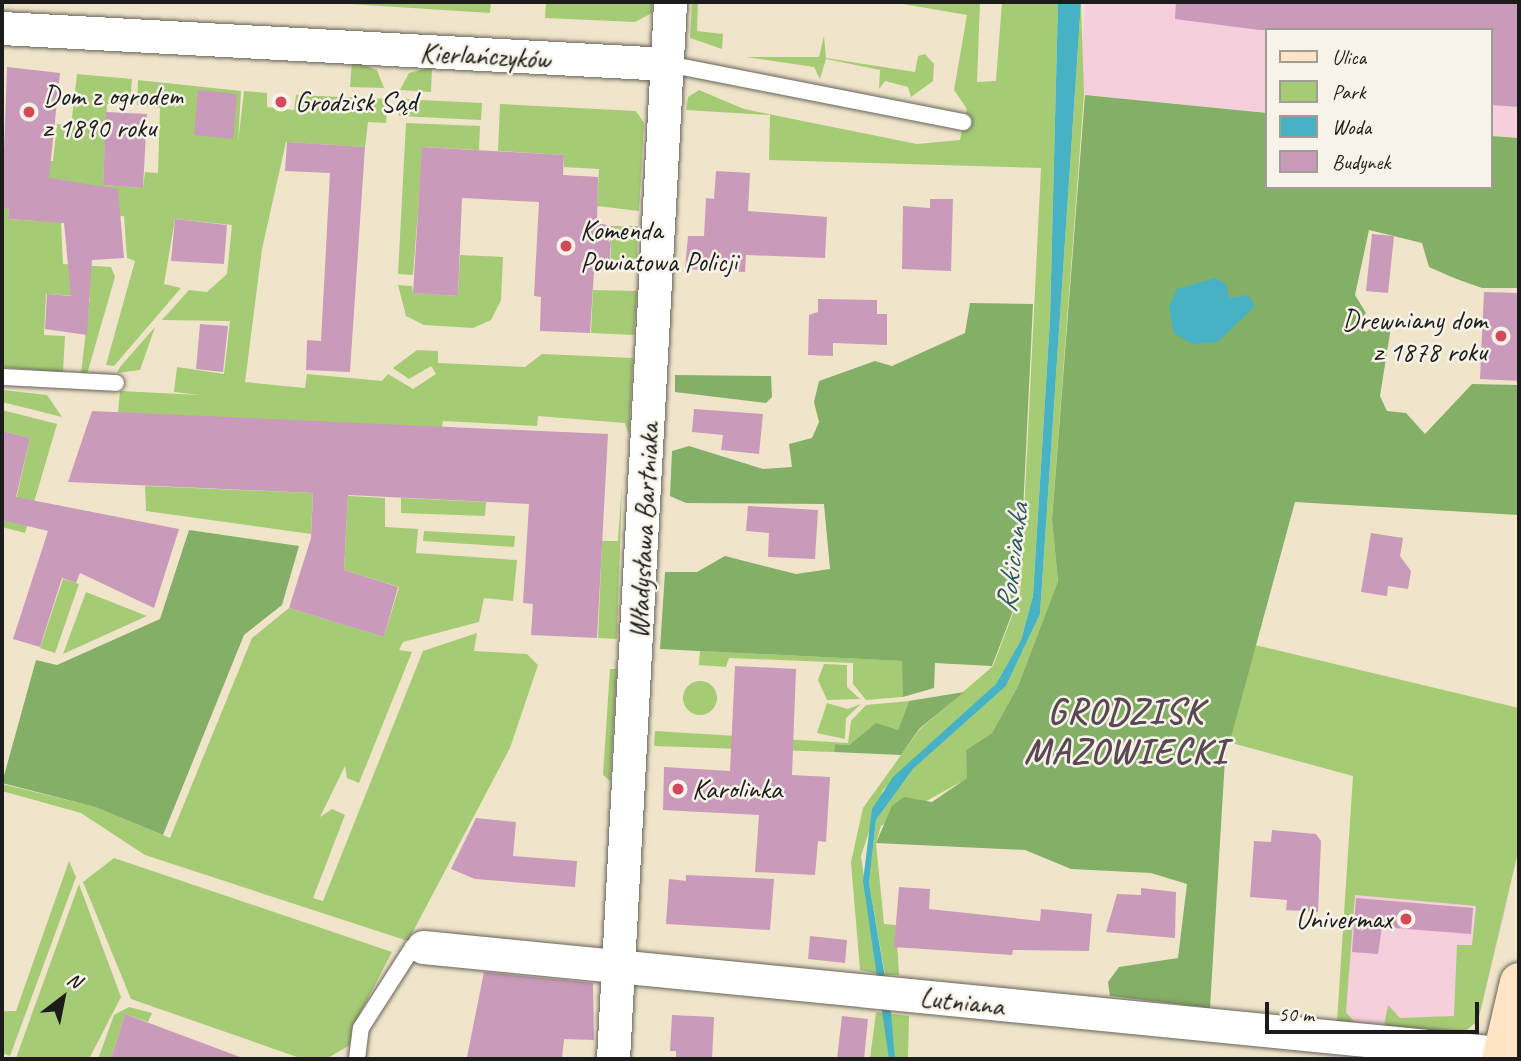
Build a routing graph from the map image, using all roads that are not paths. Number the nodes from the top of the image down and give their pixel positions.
1 (670, 2) edge
2 (2, 28) edge
3 (667, 64) junction
4 (963, 122) dead end
5 (2, 377) edge
6 (116, 383) dead end
7 (423, 947) joint
8 (619, 966) junction
9 (1519, 982) edge
10 (1507, 1057) edge
11 (357, 1059) edge
12 (614, 1059) edge

1 - 3 street, Władysława Bartniaka
2 - 3 street, Kierlańczyków
3 - 4 lane, Kierlańczyków
3 - 8 street, Władysława Bartniaka
5 - 6 lane
7 - 8 street, Lutniana
7 - 11 lane
8 - 10 street, Lutniana
8 - 12 street, Władysława Bartniaka
9 - 10 street

